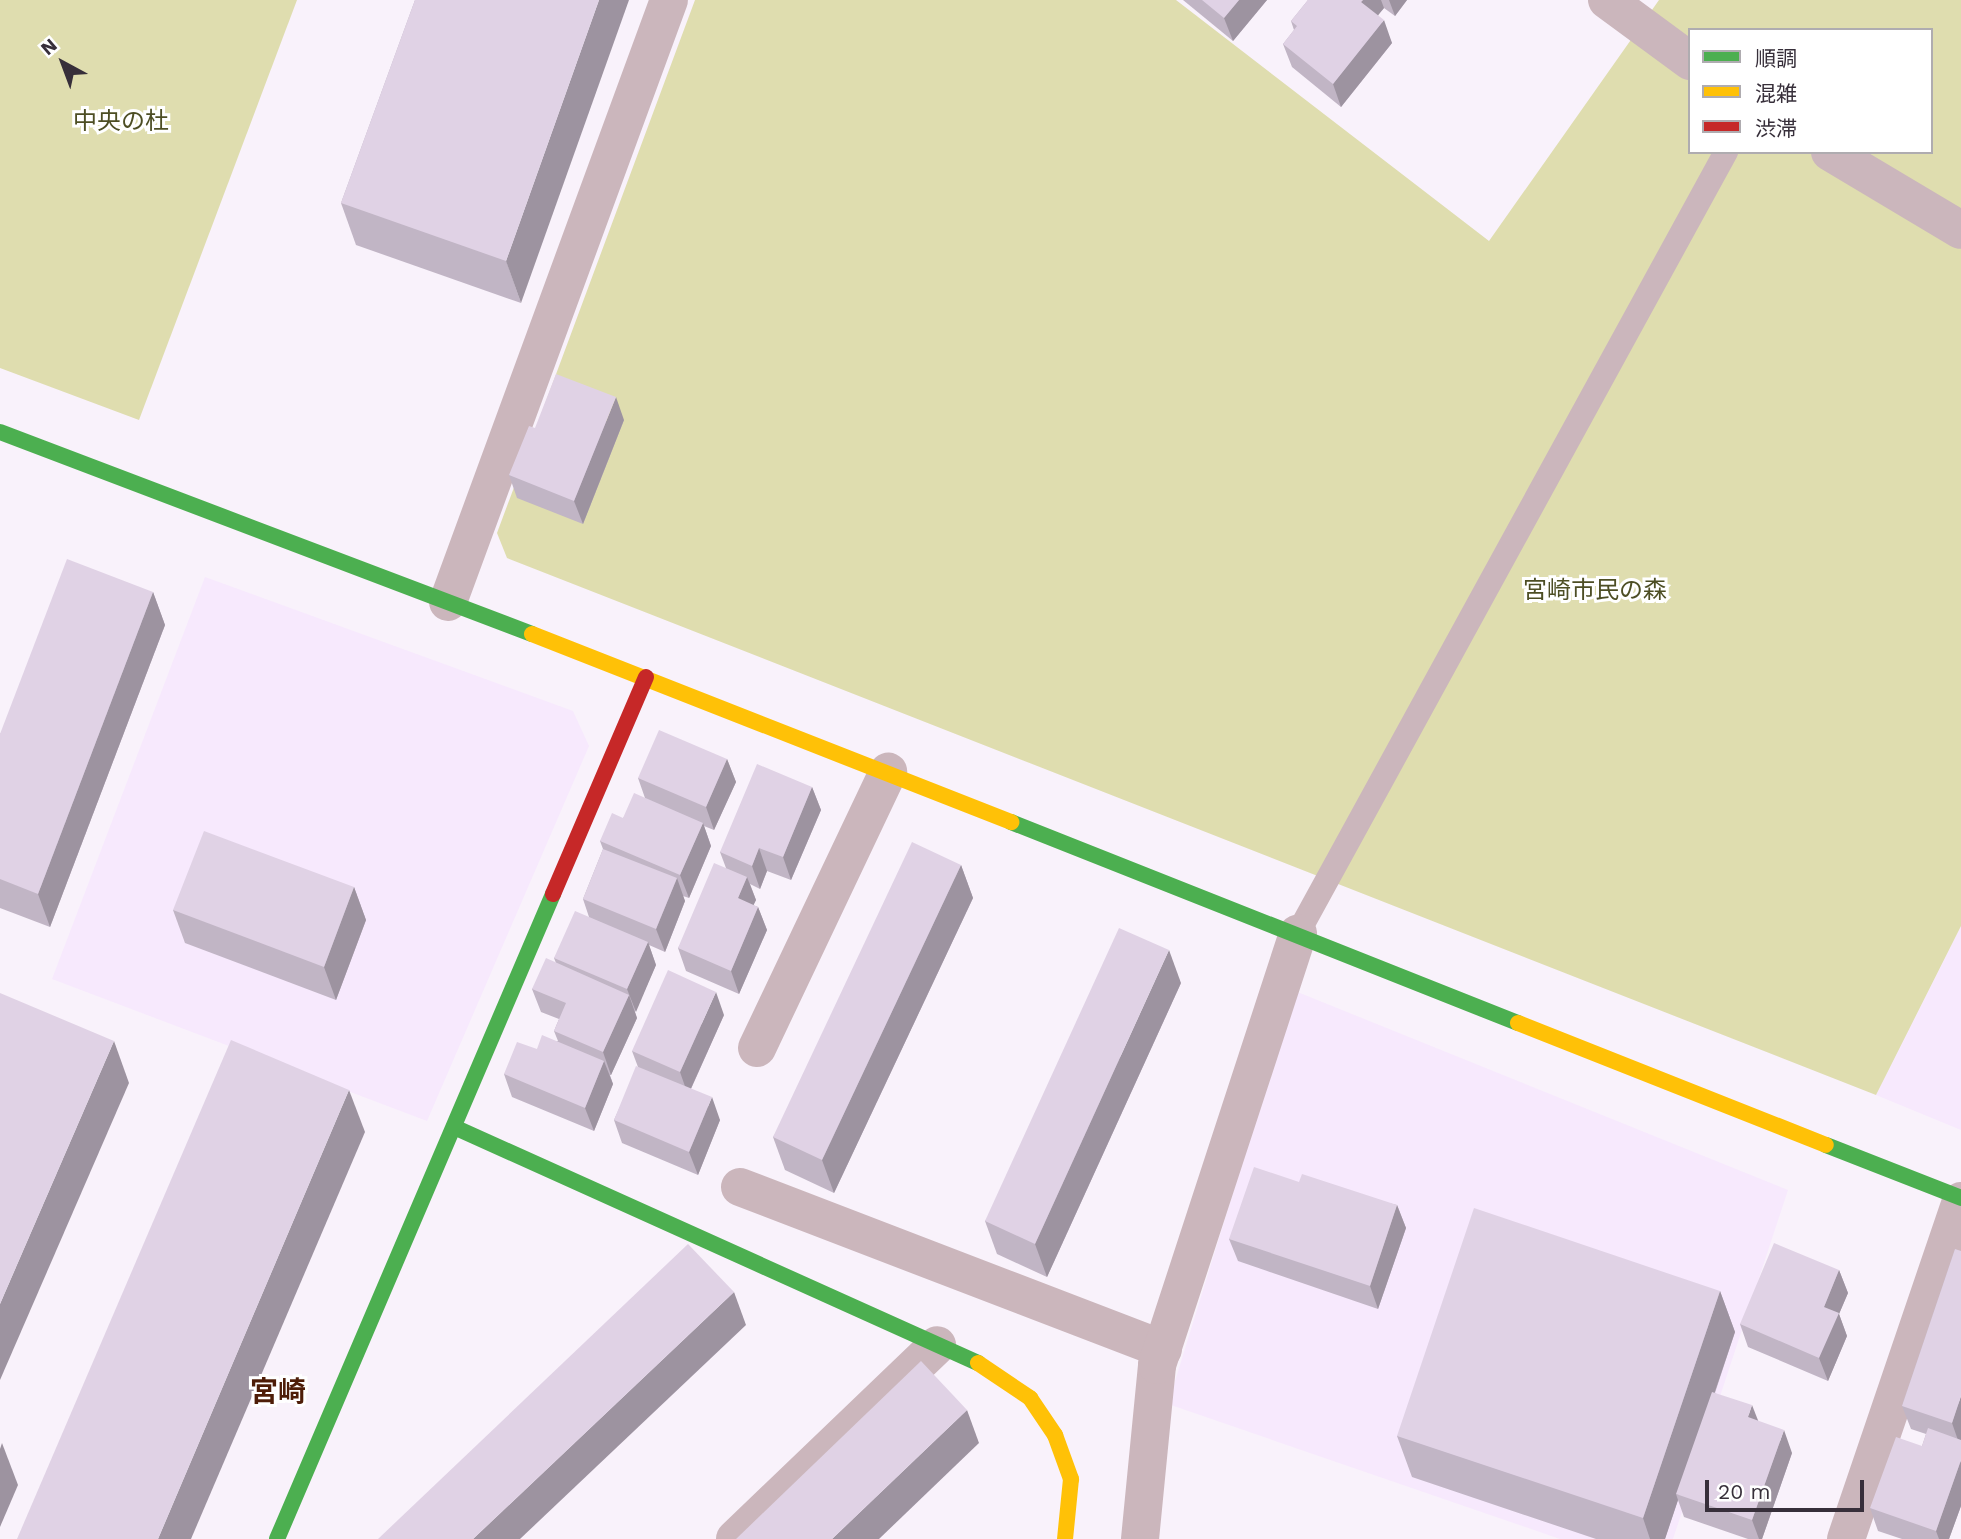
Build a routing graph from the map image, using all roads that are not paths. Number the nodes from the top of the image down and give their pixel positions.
1 (669, 0) edge
2 (1607, 0) edge
3 (1688, 60) edge
4 (1725, 154) edge
5 (1833, 154) edge
6 (1961, 230) edge
7 (0, 432) edge
8 (448, 602) junction
9 (646, 677) junction
10 (887, 772) junction
11 (1298, 933) junction
12 (757, 1048) dead end
13 (454, 1127) junction
14 (740, 1187) dead end
15 (1961, 1199) edge
16 (937, 1345) junction
17 (1163, 1349) junction
18 (277, 1539) edge
19 (735, 1539) edge
20 (1065, 1539) edge
21 (1140, 1539) edge
22 (1846, 1539) edge

1 - 8 street
2 - 3 street
4 - 11 lane
5 - 6 street
7 - 8 street
8 - 9 street
9 - 10 street
9 - 13 street
10 - 11 street
10 - 12 street
11 - 15 street
11 - 17 street
13 - 16 street
13 - 18 street
14 - 17 street
15 - 22 street
16 - 19 street
16 - 20 street
17 - 21 street

